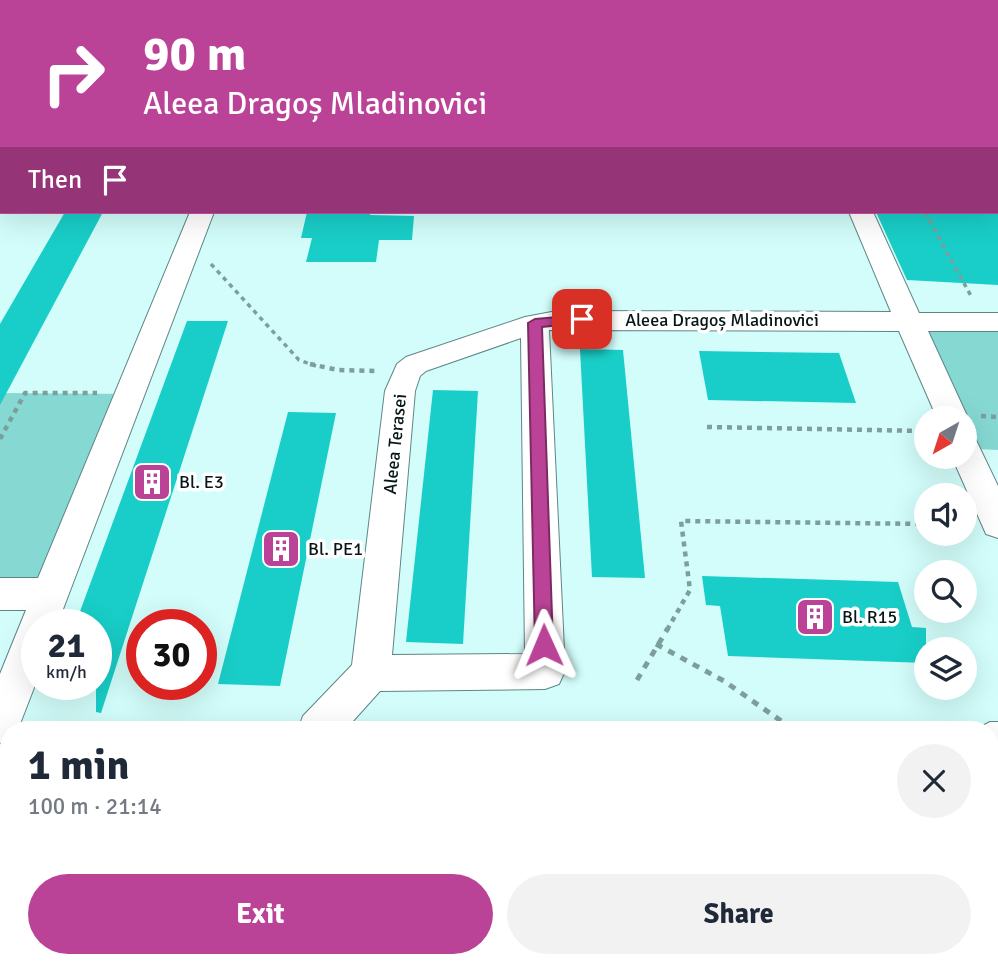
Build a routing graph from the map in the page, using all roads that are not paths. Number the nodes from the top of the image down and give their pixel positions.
1 (201, 214) edge
2 (862, 214) edge
3 (910, 321) junction
4 (998, 322) edge
5 (535, 323) junction
6 (947, 406) edge
7 (974, 469) edge
8 (998, 524) edge
9 (0, 594) edge
10 (29, 609) edge
11 (45, 609) edge
12 (21, 670) edge
13 (371, 673) junction
14 (1, 721) edge
15 (326, 721) edge

1 - 11 street
2 - 3 street
3 - 4 street, Aleea Dragoș Mladinovici
3 - 5 street, Aleea Dragoș Mladinovici
3 - 6 street
5 - 13 street, Aleea Terasei
5 - 13 street
7 - 8 street
9 - 10 street
12 - 14 street
13 - 15 street

